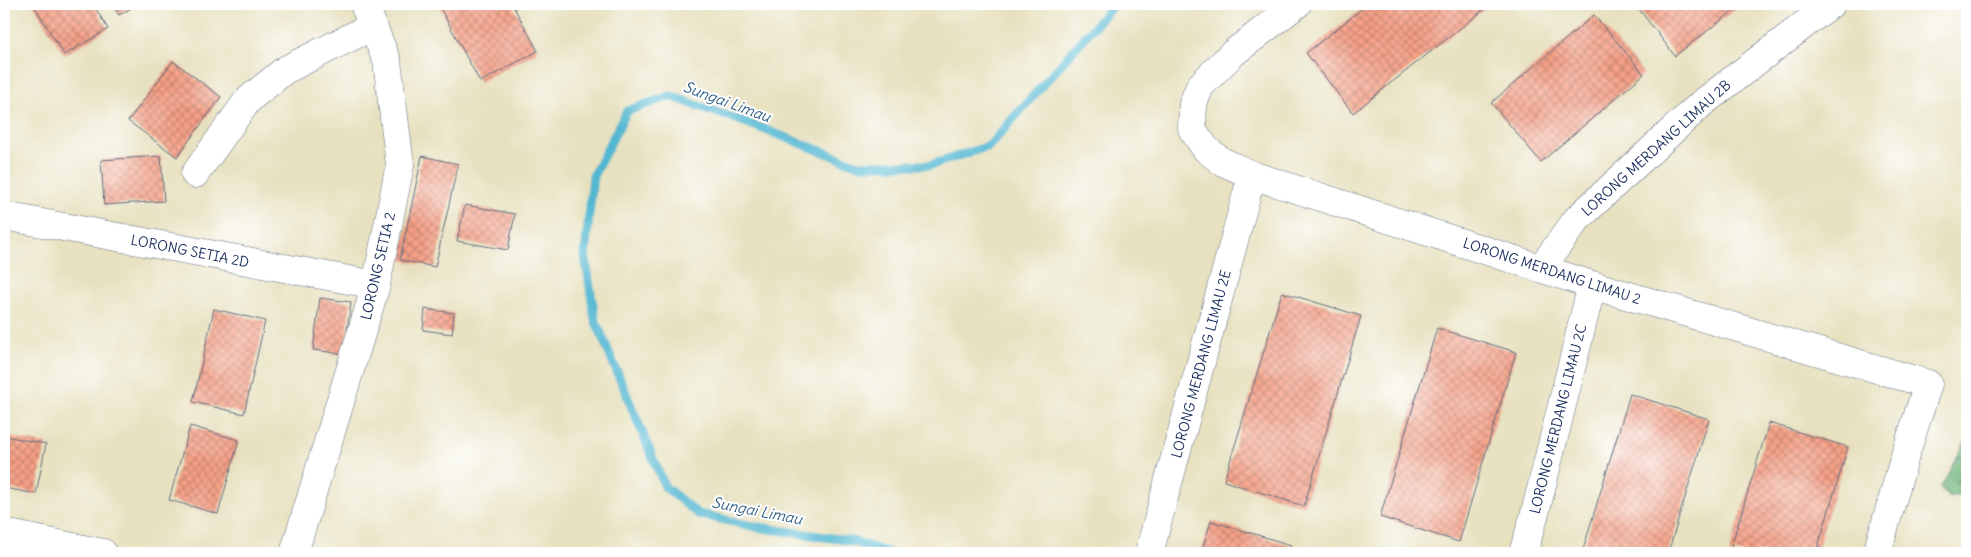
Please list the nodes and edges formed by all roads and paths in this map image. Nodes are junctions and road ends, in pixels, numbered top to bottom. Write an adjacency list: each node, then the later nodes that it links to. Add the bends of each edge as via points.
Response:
1 (1297, 4): 5 (street, LORONG MERDANG LIMAU 2, via 1232,54 1200,86 1193,104 1192,129 1206,149 1221,161)
2 (1830, 4): 7 (street, LORONG MERDANG LIMAU 2B, via 1701,104 1577,219)
3 (369, 15): 4 (street, via 285,70 248,100); 8 (street, LORONG SETIA 2, via 387,61 400,165)
4 (195, 174)
5 (1252, 175): 7 (street, LORONG MERDANG LIMAU 2); 13 (street, LORONG MERDANG LIMAU 2E)
6 (4, 216): 8 (street, LORONG SETIA 2D)
7 (1541, 268): 9 (street, LORONG MERDANG LIMAU 2)
8 (376, 285): 12 (street, LORONG SETIA 2)
9 (1592, 285): 14 (street, LORONG MERDANG LIMAU 2C); 15 (street, LORONG MERDANG LIMAU 2, via 1928,384)
10 (4, 533): 11 (street)
11 (103, 553)
12 (294, 553)
13 (1149, 553)
14 (1523, 553)
15 (1877, 553)

